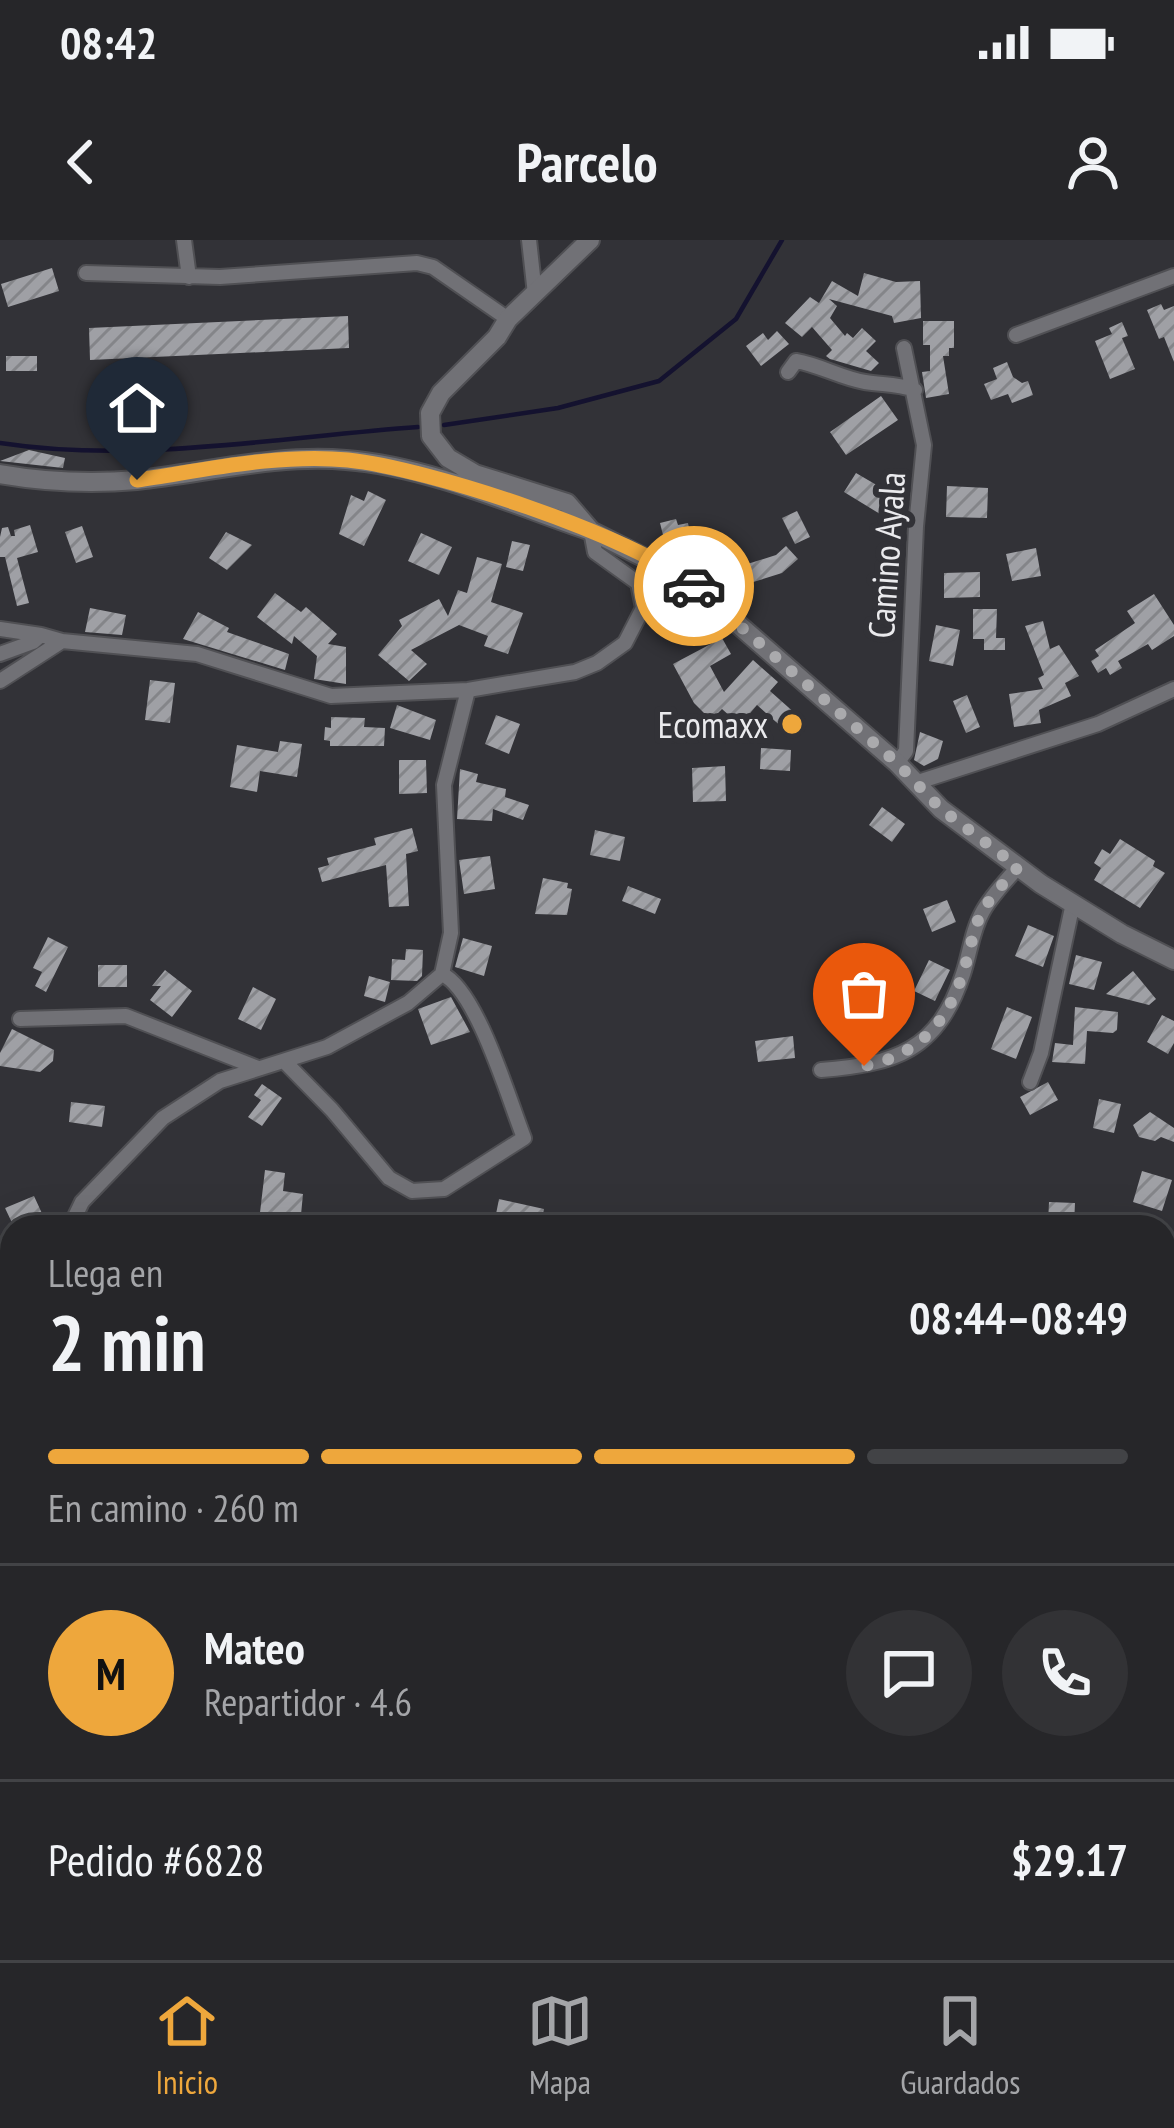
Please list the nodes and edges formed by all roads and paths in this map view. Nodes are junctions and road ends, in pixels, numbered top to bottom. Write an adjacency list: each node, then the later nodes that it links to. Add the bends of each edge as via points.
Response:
1 (184, 240): 6 (street)
2 (529, 240): 7 (street)
3 (590, 240): 7 (street)
4 (86, 273): 6 (street)
5 (1174, 276): 9 (street)
6 (189, 277): 8 (street, via 417,263)
7 (535, 294): 8 (street)
8 (508, 319): 14 (street, via 441,393 430,412 431,436 475,474 567,502)
9 (1016, 335)
10 (904, 348): 12 (street, Camino Ayala)
11 (788, 372): 12 (street, via 796,362 818,364)
12 (915, 390): 22 (street, Camino Ayala, via 924,445 907,751)
13 (0, 474): 14 (street, via 137,480 346,460 461,487)
14 (591, 531): 21 (street, via 596,552 638,583 644,608 625,643 574,672); 22 (street, via 685,578)
15 (0, 629): 16 (street)
16 (41, 634): 17 (street); 18 (street)
17 (62, 641): 19 (street); 21 (street, via 197,654 331,696)
18 (0, 654)
19 (0, 681)
20 (1174, 689): 23 (street, via 1098,724)
21 (468, 690): 27 (street, via 444,785 452,933)
22 (897, 763): 23 (street)
23 (915, 783): 24 (street)
24 (1018, 867): 25 (street); 31 (street, via 982,912 945,1016 915,1048 888,1061)
25 (1073, 903): 26 (street); 32 (street)
26 (1174, 960)
27 (442, 974): 29 (street, via 408,1003); 29 (street, via 470,1005 524,1138 444,1189 412,1191 389,1178)
28 (20, 1019): 30 (street, via 127,1016)
29 (284, 1061): 30 (street)
30 (258, 1068): 33 (street, via 163,1118)
31 (820, 1070)
32 (1030, 1082)
33 (76, 1215)

